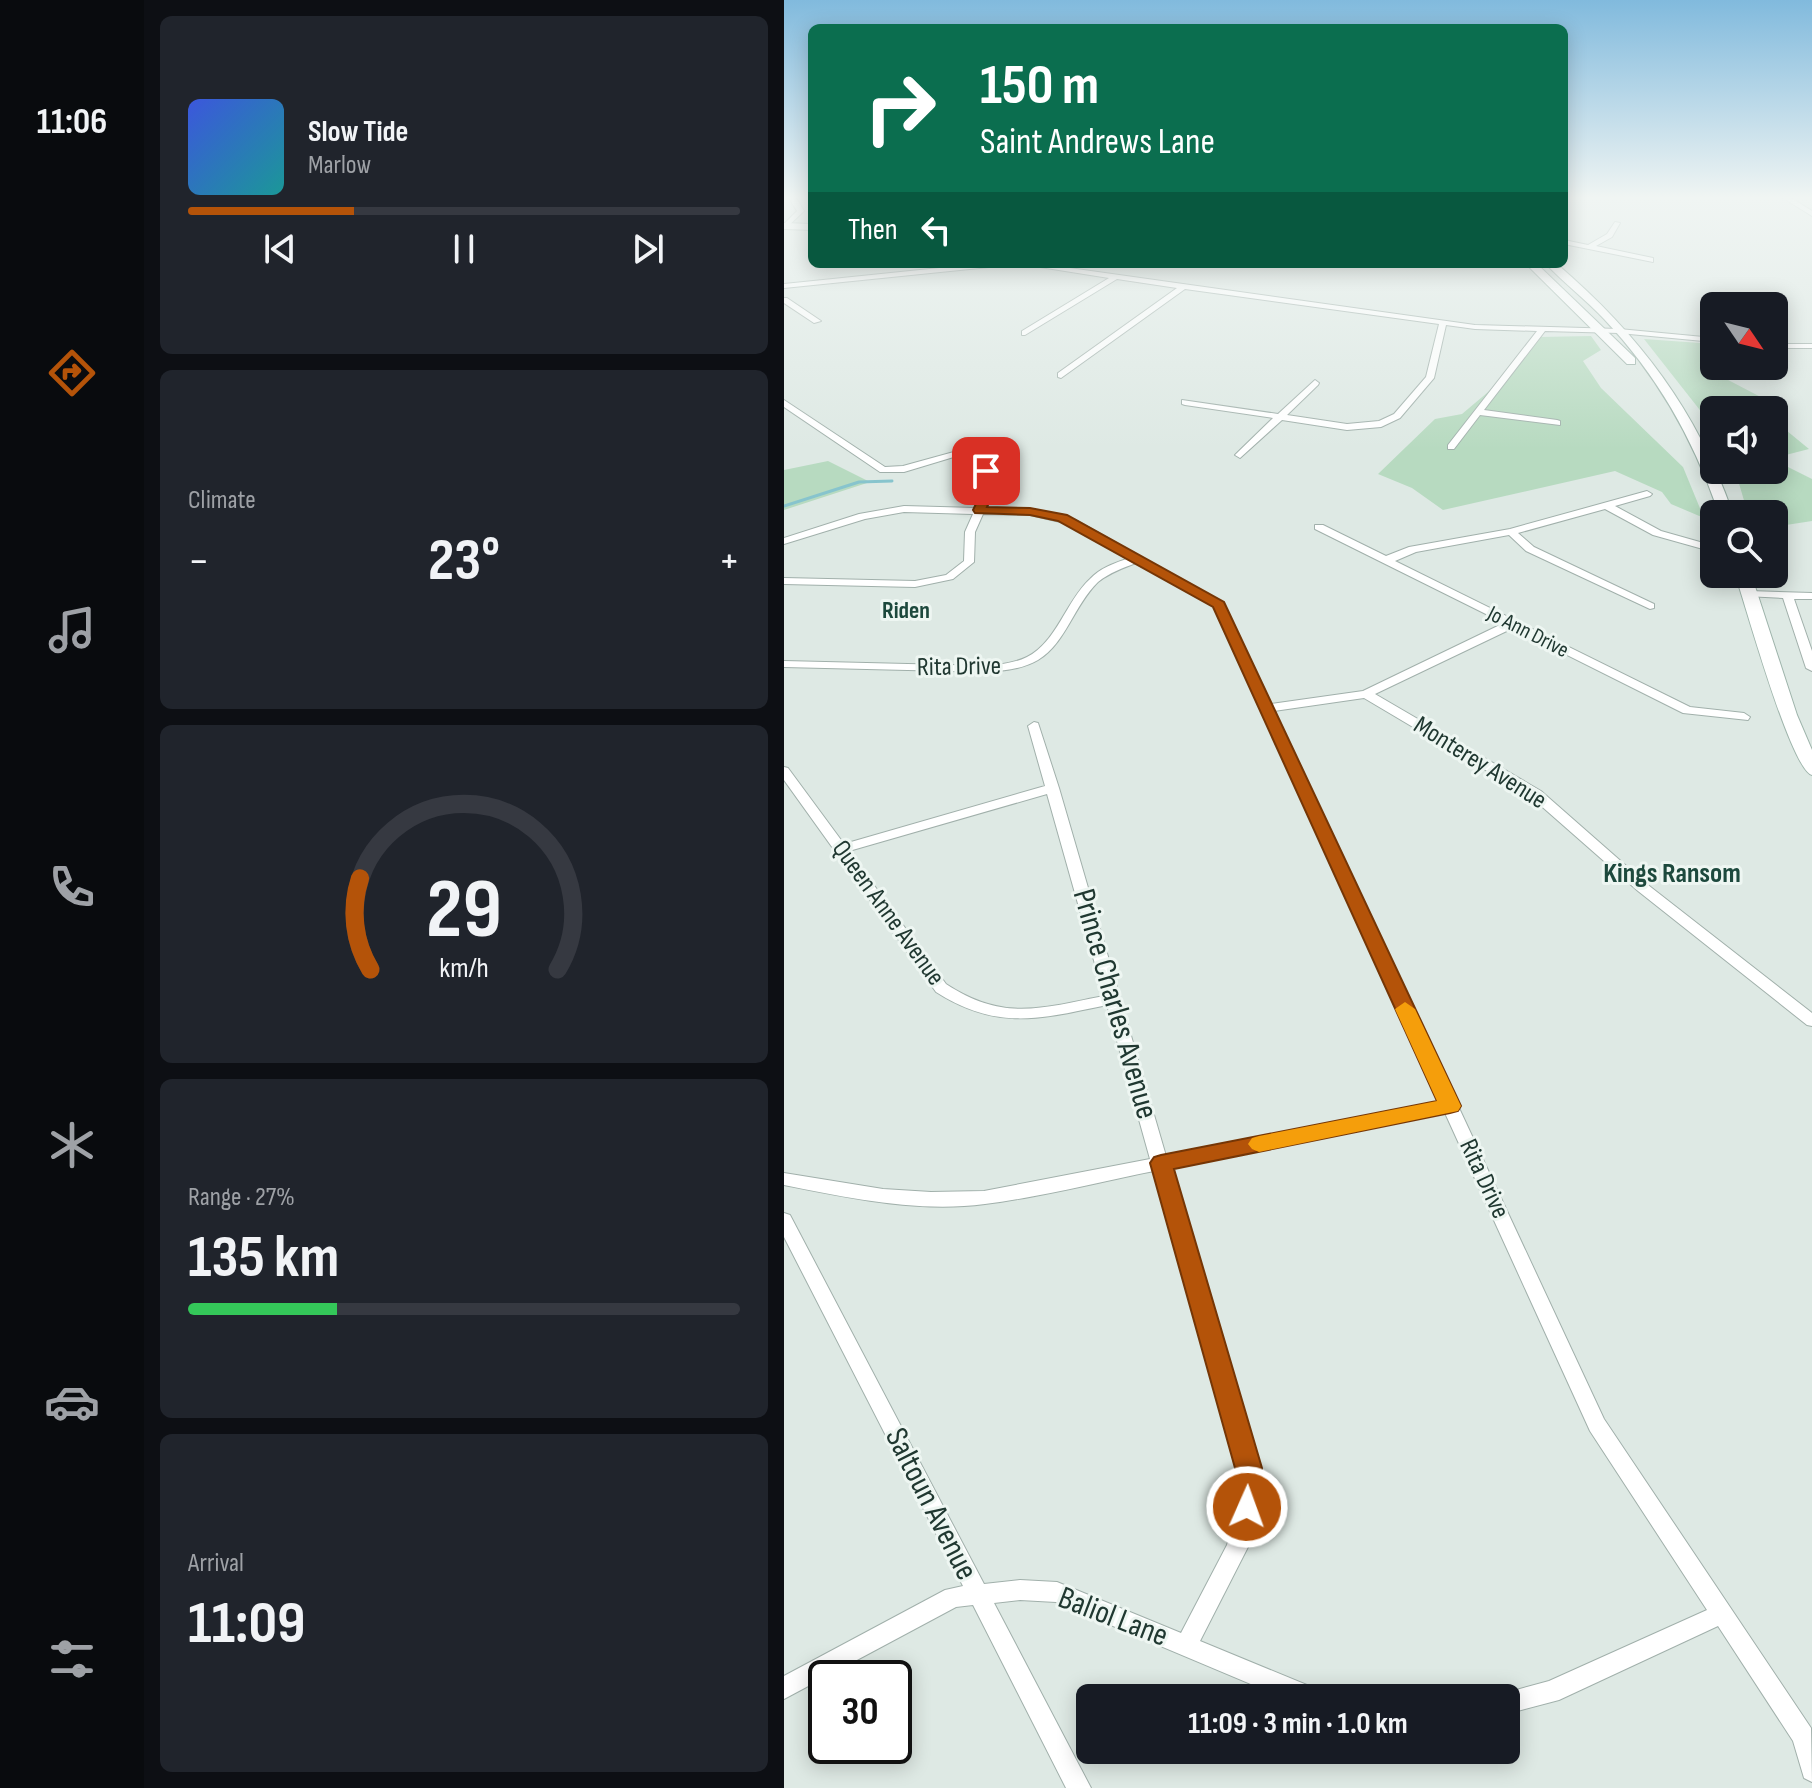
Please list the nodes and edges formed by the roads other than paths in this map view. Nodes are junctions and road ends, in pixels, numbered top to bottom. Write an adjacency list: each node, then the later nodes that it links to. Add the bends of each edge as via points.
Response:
1 (829, 281): 6 (street)
2 (1108, 281): 14 (street)
3 (1140, 281): 7 (street)
4 (1549, 281): 11 (main road)
5 (1569, 281): 13 (main road)
6 (784, 286)
7 (1183, 287): 10 (street); 20 (street)
8 (784, 300): 9 (street)
9 (817, 321)
10 (1443, 323): 12 (street); 26 (street, via 1430,378 1397,416 1356,428)
11 (1598, 330): 12 (street); 13 (street); 22 (main road)
12 (1541, 331): 25 (street)
13 (1619, 331): 15 (street); 22 (main road)
14 (1025, 333)
15 (1700, 339)
16 (1788, 346): 17 (street)
17 (1812, 346)
18 (1788, 347): 19 (street)
19 (1812, 358)
20 (1061, 375)
21 (1315, 383): 26 (street)
22 (1673, 399): 33 (main road, via 1703,449)
23 (1185, 402): 26 (street)
24 (784, 403): 30 (street, via 883,470)
25 (1478, 412): 27 (street); 29 (street)
26 (1279, 417): 31 (street)
27 (1557, 423)
28 (987, 444): 30 (street)
29 (1451, 447)
30 (959, 453): 35 (street, via 991,476)
31 (1240, 455)
32 (1647, 494): 34 (street)
33 (1721, 500)
34 (1607, 506): 37 (street); 39 (street, via 1657,533)
35 (979, 510): 38 (street, Rita Drive, via 882,512); 40 (street, Rita Drive, via 1062,518); 42 (street, via 970,532 969,562 949,577 915,584)
36 (1319, 527): 41 (street, Jo Ann Drive)
37 (1511, 532): 41 (street, via 1431,544); 47 (street, via 1530,549)
38 (784, 541)
39 (1700, 545)
40 (1136, 559): 49 (street, Rita Drive, via 1100,575 1046,650 1021,664 990,669); 53 (street, Rita Drive, via 1219,605)
41 (1387, 560): 48 (street, Jo Ann Drive)
42 (784, 581)
43 (1747, 588): 44 (main road)
44 (1749, 594): 45 (street); 56 (main road, via 1788,715)
45 (1787, 595): 46 (street); 50 (street)
46 (1812, 596)
47 (1650, 606)
48 (1512, 624): 52 (street); 54 (street, Jo Ann Drive, via 1687,710)
49 (788, 664): 51 (street)
50 (1812, 668)
51 (784, 680)
52 (1366, 694): 53 (street); 61 (street, Monterey Avenue, via 1536,794 1643,888)
53 (1267, 708): 62 (street, Rita Drive)
54 (1744, 717)
55 (1034, 726): 58 (street, Prince Charles Avenue)
56 (1812, 770)
57 (784, 771): 59 (street, Queen Anne Avenue)
58 (1053, 788): 59 (street); 60 (street, Prince Charles Avenue)
59 (843, 849): 60 (street, Queen Anne Avenue, via 941,988 957,1001 1003,1015)
60 (1113, 999): 63 (street, Prince Charles Avenue)
61 (1812, 1021)
62 (1450, 1106): 63 (street); 67 (street, Rita Drive, via 1597,1425)
63 (1161, 1163): 64 (street, via 984,1198 926,1201); 68 (street, Prince Charles Avenue, via 1248,1468 1247,1507 1237,1547)
64 (784, 1179)
65 (784, 1220): 66 (street, Saltoun Avenue)
66 (979, 1595): 68 (street, Baliol Lane, via 1057,1592); 70 (street, Baliol Lane, via 953,1597 928,1608); 73 (street, Saltoun Avenue)
67 (1719, 1615): 71 (street, via 1551,1692); 72 (street, Rita Drive, via 1803,1736)
68 (1186, 1645): 69 (street, Baliol Lane)
69 (1278, 1684)
70 (784, 1688)
71 (1520, 1700)
72 (1812, 1770)
73 (1079, 1788)

